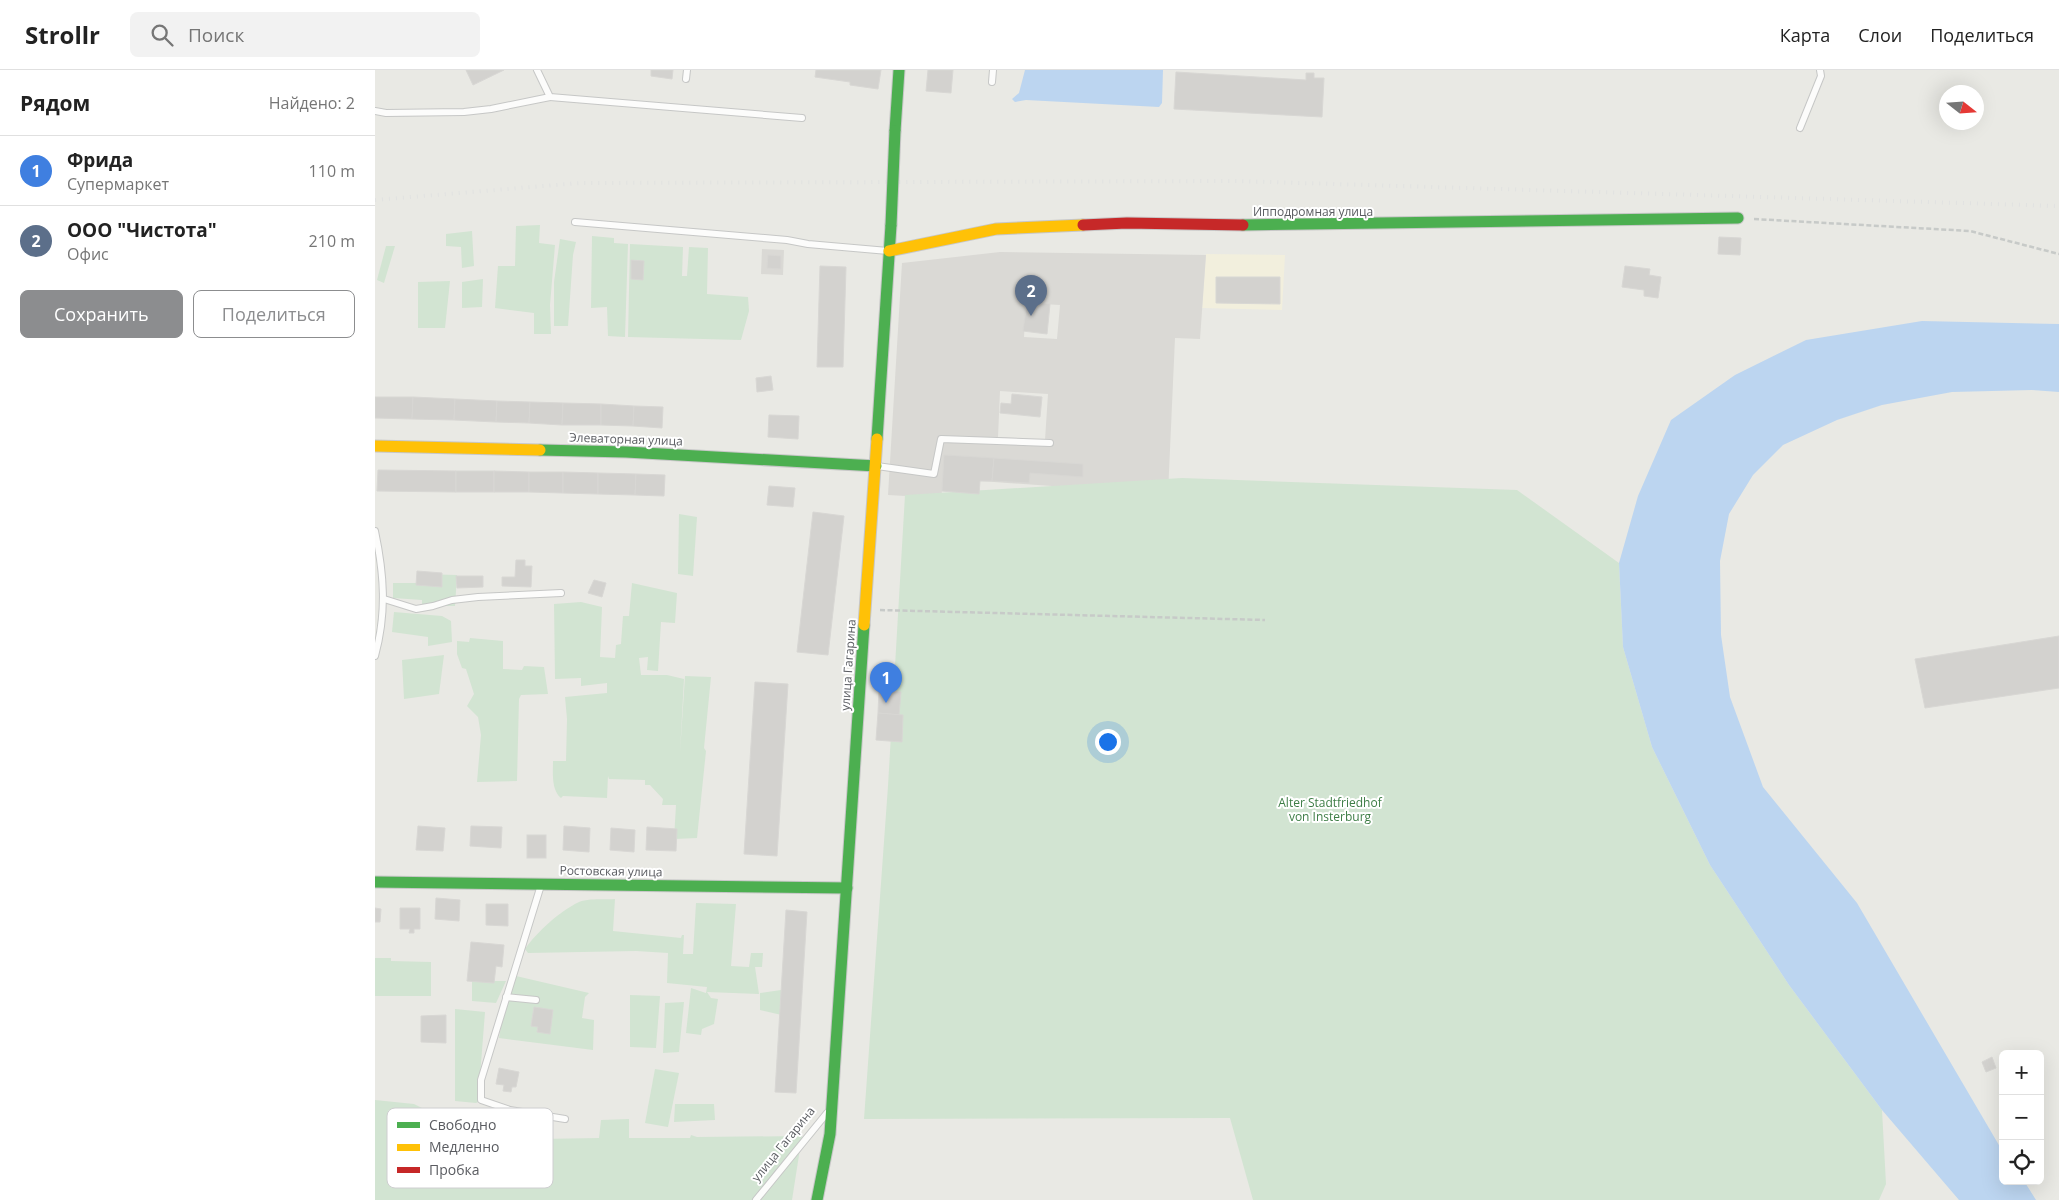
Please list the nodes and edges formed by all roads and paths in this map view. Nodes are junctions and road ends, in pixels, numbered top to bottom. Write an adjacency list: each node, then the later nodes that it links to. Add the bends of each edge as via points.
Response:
1 (537, 70): 8 (lane)
2 (687, 70): 6 (lane)
3 (899, 70): 14 (street, улица Гагарина, bridge)
4 (993, 70): 7 (lane)
5 (1820, 70): 11 (lane, via 1821,76)
6 (686, 79)
7 (992, 82)
8 (550, 97): 9 (lane, via 491,110); 10 (lane)
9 (375, 111)
10 (802, 118)
11 (1800, 128)
12 (1738, 218): 14 (street, Ипподромная улица, via 1282,226 1127,223 996,229); 15 (path, via 1970,231)
13 (575, 222): 14 (lane)
14 (889, 251): 18 (street, улица Гагарина)
15 (2059, 254)
16 (1051, 443): 18 (lane, via 941,439 934,474)
17 (375, 446): 18 (street, Элеваторная улица, via 626,452)
18 (876, 466): 22 (street, улица Гагарина)
19 (375, 531): 21 (lane)
20 (561, 593): 21 (lane, via 478,597 415,609)
21 (384, 599): 24 (lane)
22 (866, 609): 23 (path); 27 (street, улица Гагарина)
23 (1265, 620)
24 (375, 656)
25 (375, 882): 26 (street, Ростовская улица)
26 (541, 884): 27 (street, Ростовская улица); 28 (lane)
27 (847, 888): 30 (street, улица Гагарина)
28 (506, 997): 29 (lane); 31 (lane, via 481,1080 481,1100)
29 (536, 1000)
30 (832, 1106): 34 (lane, улица Гагарина); 35 (street, улица Гагарина)
31 (504, 1108)
32 (553, 1117): 33 (lane)
33 (565, 1119)
34 (756, 1200)
35 (817, 1200)

